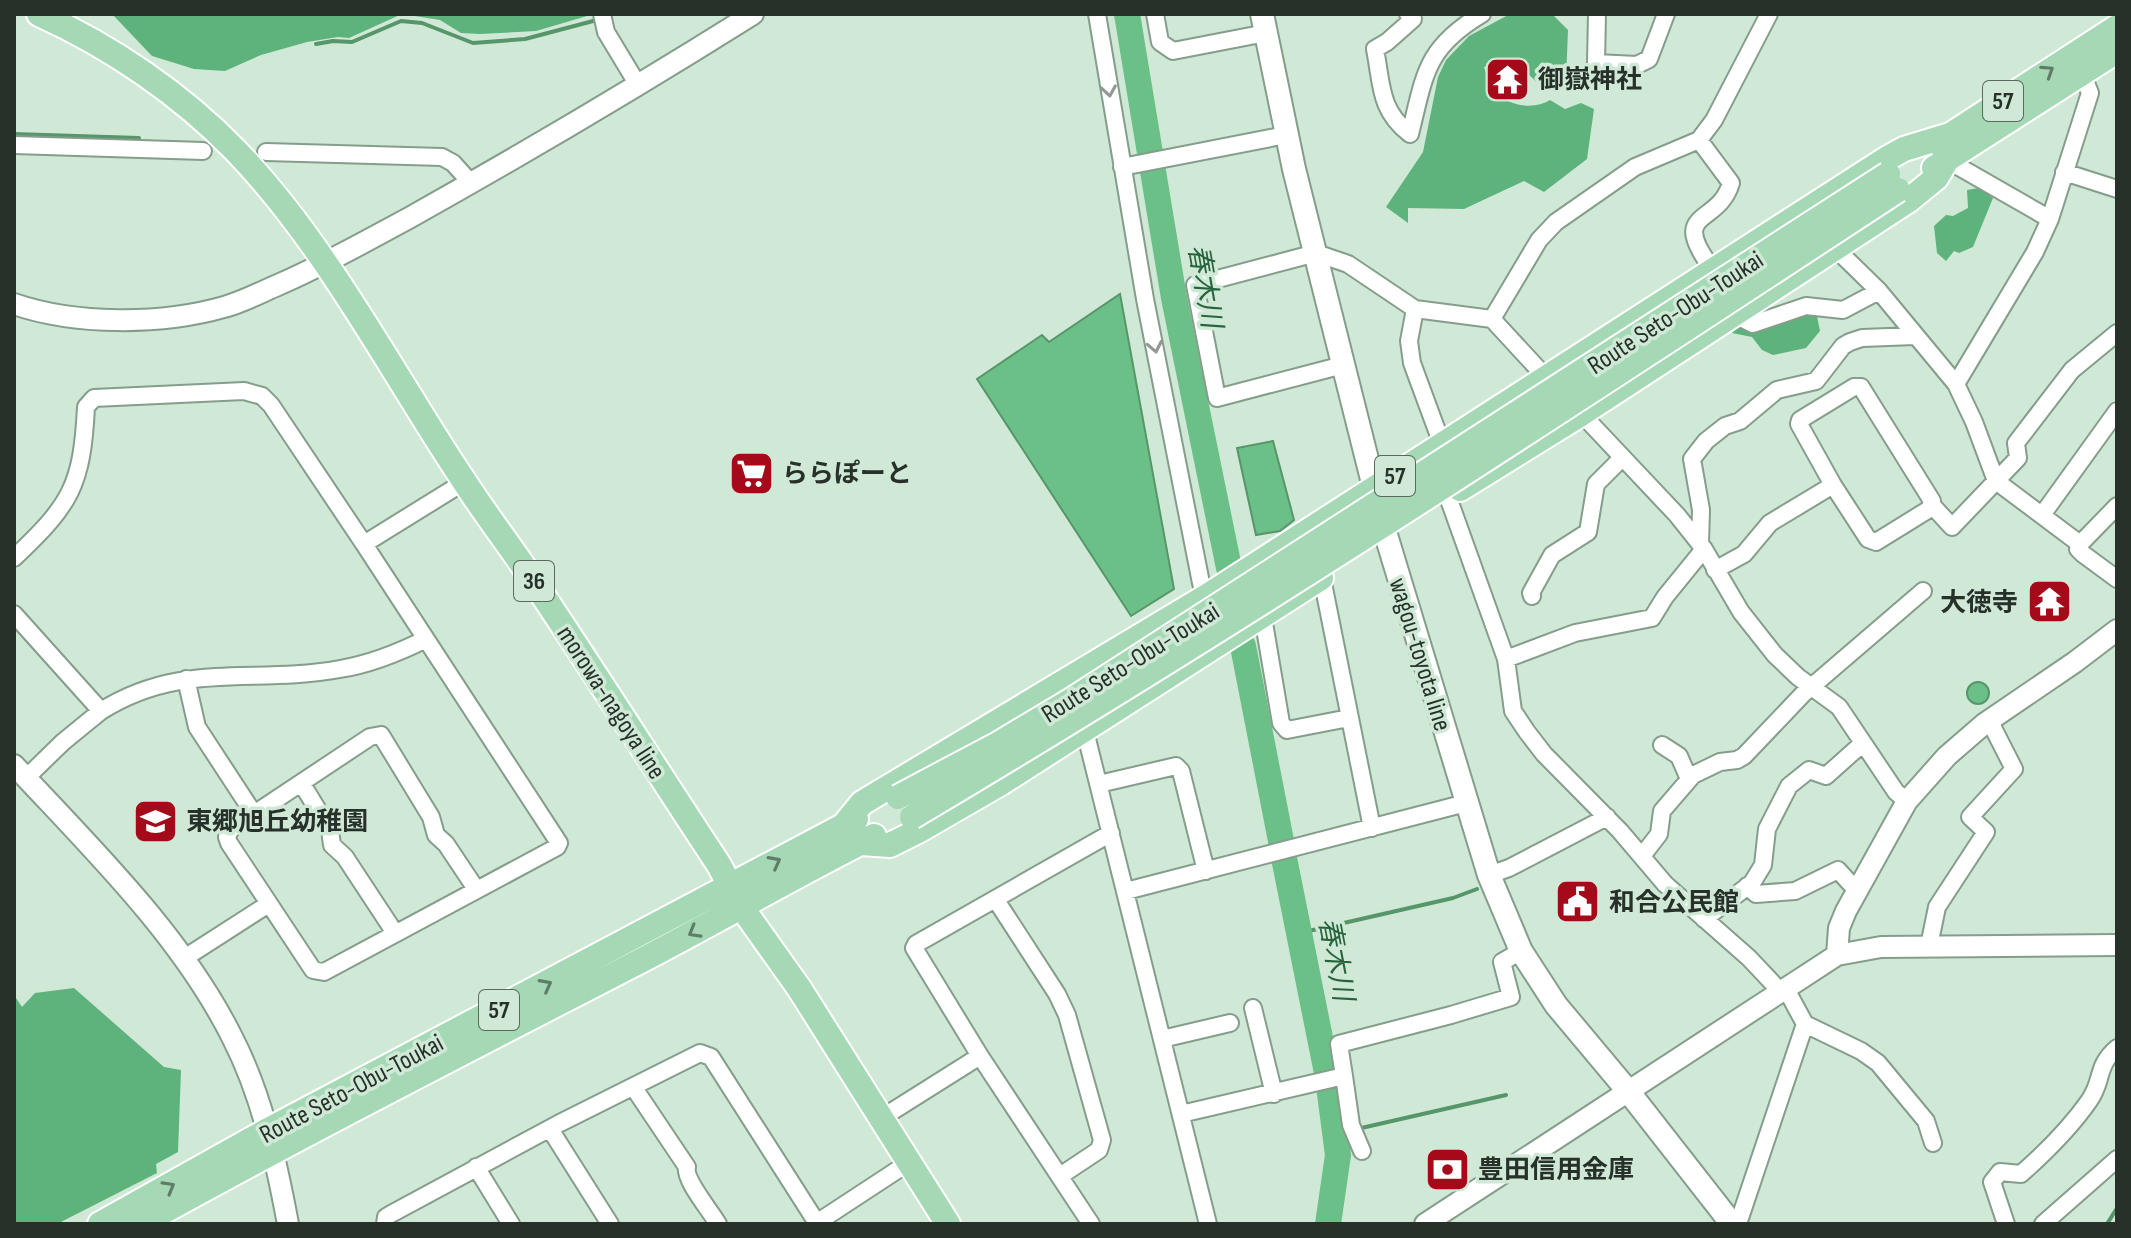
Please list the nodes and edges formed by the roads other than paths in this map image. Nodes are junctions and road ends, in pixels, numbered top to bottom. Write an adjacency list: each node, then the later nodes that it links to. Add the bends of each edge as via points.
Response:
1 (39, 14): 31 (main road, morowa-nagoya line / 36, via 139,71 209,125 257,175)
2 (602, 14): 15 (street, via 606,32)
3 (753, 14): 15 (street)
4 (1097, 14): 23 (street, one-way to 23)
5 (1155, 14): 11 (street, via 1160,42 1173,51)
6 (1408, 14): 7 (street, via 1413,19 1375,49 1386,110 1410,134 1426,68 1456,30)
7 (1482, 14)
8 (1597, 14): 9 (street, via 1596,63 1637,65 1649,59)
9 (1666, 14)
10 (1769, 14): 18 (street)
11 (1264, 24): 16 (main road, wagou-toyota line)
12 (2117, 27): 17 (main road, Route Seto-Obu-Toukai / 57, one-way to 12)
13 (2117, 51): 14 (main road, Route Seto-Obu-Toukai / 57)
14 (2082, 73): 22 (main road, Route Seto-Obu-Toukai / 57); 24 (street, via 2090,93)
15 (638, 85): 26 (street)
16 (1286, 135): 23 (street); 30 (main road, wagou-toyota line)
17 (1950, 135): 25 (main road, Route Seto-Obu-Toukai / 57); 32 (main road, 57, via 1904,149)
18 (1699, 140): 32 (street, via 1731,183 1727,195 1696,221 1693,235); 37 (street, via 1635,167 1556,222 1539,240)
19 (14, 145): 20 (street)
20 (203, 151)
21 (266, 152): 26 (street, via 442,157)
22 (1947, 160): 25 (main road, Route Seto-Obu-Toukai / 57); 28 (street); 29 (main road, 57, via 1936,178 1909,200)
23 (1128, 166): 64 (street, one-way to 64, via 1181,479)
24 (2064, 172): 27 (street); 28 (street)
25 (1893, 182): 91 (main road, Route Seto-Obu-Toukai / 57, bridge, via 1231,622 1070,723)
26 (471, 183): 31 (street)
27 (2117, 189)
28 (2050, 219): 42 (street)
29 (1835, 248): 33 (street); 36 (main road, 57)
30 (1316, 253): 35 (street, via 1348,264); 40 (main road, wagou-toyota line); 40 (street, via 1195,285 1217,398)
31 (325, 264): 34 (street, via 223,308 170,316 98,319); 47 (main road, morowa-nagoya line / 36)
32 (1713, 270): 41 (main road, 57)
33 (1879, 291): 36 (street, via 1843,310 1806,306 1753,324); 39 (street)
34 (15, 306)
35 (1415, 309): 37 (street); 45 (street, via 1409,341 1412,363)
36 (1737, 311): 44 (main road, 57)
37 (1492, 319): 41 (street)
38 (2117, 333): 48 (street, via 2072,370 2016,443 2018,458)
39 (1915, 336): 42 (street); 58 (street, via 1850,342 1816,381 1777,390 1706,441 1692,459)
40 (1343, 365): 50 (main road, wagou-toyota line)
41 (1546, 377): 44 (street); 45 (main road, 57)
42 (1956, 384): 48 (street)
43 (2117, 411): 54 (street)
44 (1581, 414): 46 (street); 51 (main road, 57)
45 (1443, 447): 50 (main road, 57)
46 (1622, 458): 58 (street); 65 (street, via 1596,484 1588,532 1552,555)
47 (464, 482): 56 (street); 99 (main road, morowa-nagoya line / 36, via 533,580)
48 (1997, 482): 52 (street, via 1952,527); 54 (street)
49 (1833, 485): 52 (street, via 1868,539 1876,542); 52 (street, via 1800,420 1861,387); 60 (street, via 1770,523 1744,554)
50 (1375, 488): 55 (main road, wagou-toyota line); 64 (main road, 57)
51 (1448, 497): 55 (main road, 57); 71 (street)
52 (1931, 504)
53 (2117, 506): 57 (street)
54 (2042, 515): 57 (street)
55 (1386, 535): 61 (main road, 57); 86 (main road, wagou-toyota line)
56 (364, 544): 59 (street, via 271,405 244,391 91,399 83,455 71,491 57,515); 69 (street)
57 (2080, 544): 62 (street, via 2083,554)
58 (1702, 546): 60 (street); 71 (street, via 1652,618 1575,633)
59 (14, 558)
60 (1715, 570): 74 (street, via 1775,655)
61 (1322, 578): 67 (main road, 57); 76 (street)
62 (2117, 579)
63 (1923, 591): 74 (street)
64 (1207, 596): 70 (street); 73 (main road, 57)
65 (1532, 596)
66 (14, 614): 75 (street)
67 (1263, 617): 70 (main road, 57); 76 (street, via 1281,723 1287,730)
68 (2117, 630): 77 (street)
69 (426, 639): 72 (street, via 376,661 338,670); 96 (street, via 558,840 557,847)
70 (1216, 646): 78 (main road, 57)
71 (1506, 659): 88 (street, via 1513,711 1520,722)
72 (186, 679): 75 (street, via 146,688); 87 (street, via 197,727)
73 (1072, 679): 78 (street); 91 (main road, 57, via 862,803)
74 (1812, 687): 79 (street, via 1839,707); 82 (street, via 1744,756)
75 (101, 711): 81 (street)
76 (1349, 718): 89 (street)
77 (1989, 720): 85 (street); 105 (street, via 2014,769 1970,817 1986,832 1937,907)
78 (1085, 729): 84 (street); 91 (main road, 57, via 890,845)
79 (1863, 743): 85 (street); 95 (street, via 1826,776 1809,770 1789,786 1767,829 1763,865)
80 (1662, 745): 82 (street, via 1679,756)
81 (20, 771): 108 (street)
82 (1689, 779): 92 (street, via 1662,811 1659,834)
83 (302, 784): 87 (street); 96 (street, via 370,737 381,735 431,817 436,835); 103 (street, via 330,830 332,845)
84 (1099, 784): 90 (street); 93 (street, via 1176,766)
85 (1907, 801): 98 (street)
86 (1466, 803): 89 (street); 94 (main road, wagou-toyota line)
87 (254, 814): 101 (street, via 227,837)
88 (1607, 817): 92 (street); 94 (street)
89 (1372, 828): 93 (street)
90 (1111, 833): 97 (street); 100 (street)
91 (852, 834): 99 (main road, Route Seto-Obu-Toukai / 57)
92 (1642, 856): 102 (street)
93 (1206, 871): 97 (street)
94 (1489, 875): 106 (main road, wagou-toyota line)
95 (1747, 886): 98 (street, via 1756,894 1795,891 1838,870); 102 (street)
96 (476, 889): 103 (street)
97 (1126, 891): 113 (street)
98 (1857, 891): 107 (street, via 1839,928)
99 (735, 896): 121 (main road, morowa-nagoya line / 36); 123 (main road, Route Seto-Obu-Toukai / 57)
100 (996, 900): 115 (street, via 914,948); 129 (street, via 1067,1015 1102,1140 1099,1150)
101 (267, 905): 103 (street, via 317,973); 108 (street)
102 (1704, 919): 109 (street)
103 (395, 933)
104 (2117, 945): 105 (street)
105 (1929, 946): 107 (street)
106 (1521, 951): 116 (street, via 1502,962 1511,997 1339,1044); 118 (main road, wagou-toyota line, via 1556,1005)
107 (1837, 955): 109 (street)
108 (183, 959): 123 (street, via 233,1038)
109 (1784, 990): 112 (street); 118 (street)
110 (1253, 1008): 119 (street)
111 (1230, 1023): 113 (street)
112 (1805, 1024): 124 (street, via 1878,1063 1926,1121); 142 (street)
113 (1162, 1039): 120 (street)
114 (2117, 1048): 143 (street, via 2106,1057 2098,1085 2062,1135 2021,1174 2000,1172 1992,1182)
115 (980, 1056): 121 (street); 129 (street)
116 (1344, 1076): 119 (street); 125 (street, via 1351,1125)
117 (634, 1088): 122 (street); 130 (street, via 700,1053 711,1057); 137 (street)
118 (1628, 1091): 141 (street); 142 (main road, wagou-toyota line)
119 (1274, 1094): 120 (street)
120 (1181, 1114): 140 (street)
121 (880, 1119): 127 (main road, morowa-nagoya line / 36)
122 (550, 1129): 128 (street); 136 (street)
123 (270, 1140): 131 (main road, Route Seto-Obu-Toukai / 57, one-way to 123); 132 (main road, Route Seto-Obu-Toukai / 57); 133 (street)
124 (1933, 1143)
125 (1362, 1151)
126 (2117, 1159): 144 (street)
127 (908, 1163): 130 (street); 138 (main road, morowa-nagoya line / 36)
128 (476, 1167): 134 (street, via 386,1217); 135 (street)
129 (1060, 1176): 139 (street)
130 (816, 1223)
131 (100, 1224)
132 (141, 1224)
133 (288, 1224)
134 (385, 1224)
135 (511, 1224)
136 (610, 1224)
137 (718, 1224)
138 (948, 1224)
139 (1091, 1224)
140 (1208, 1224)
141 (1425, 1224)
142 (1735, 1224)
143 (2006, 1224)
144 (2043, 1224)

